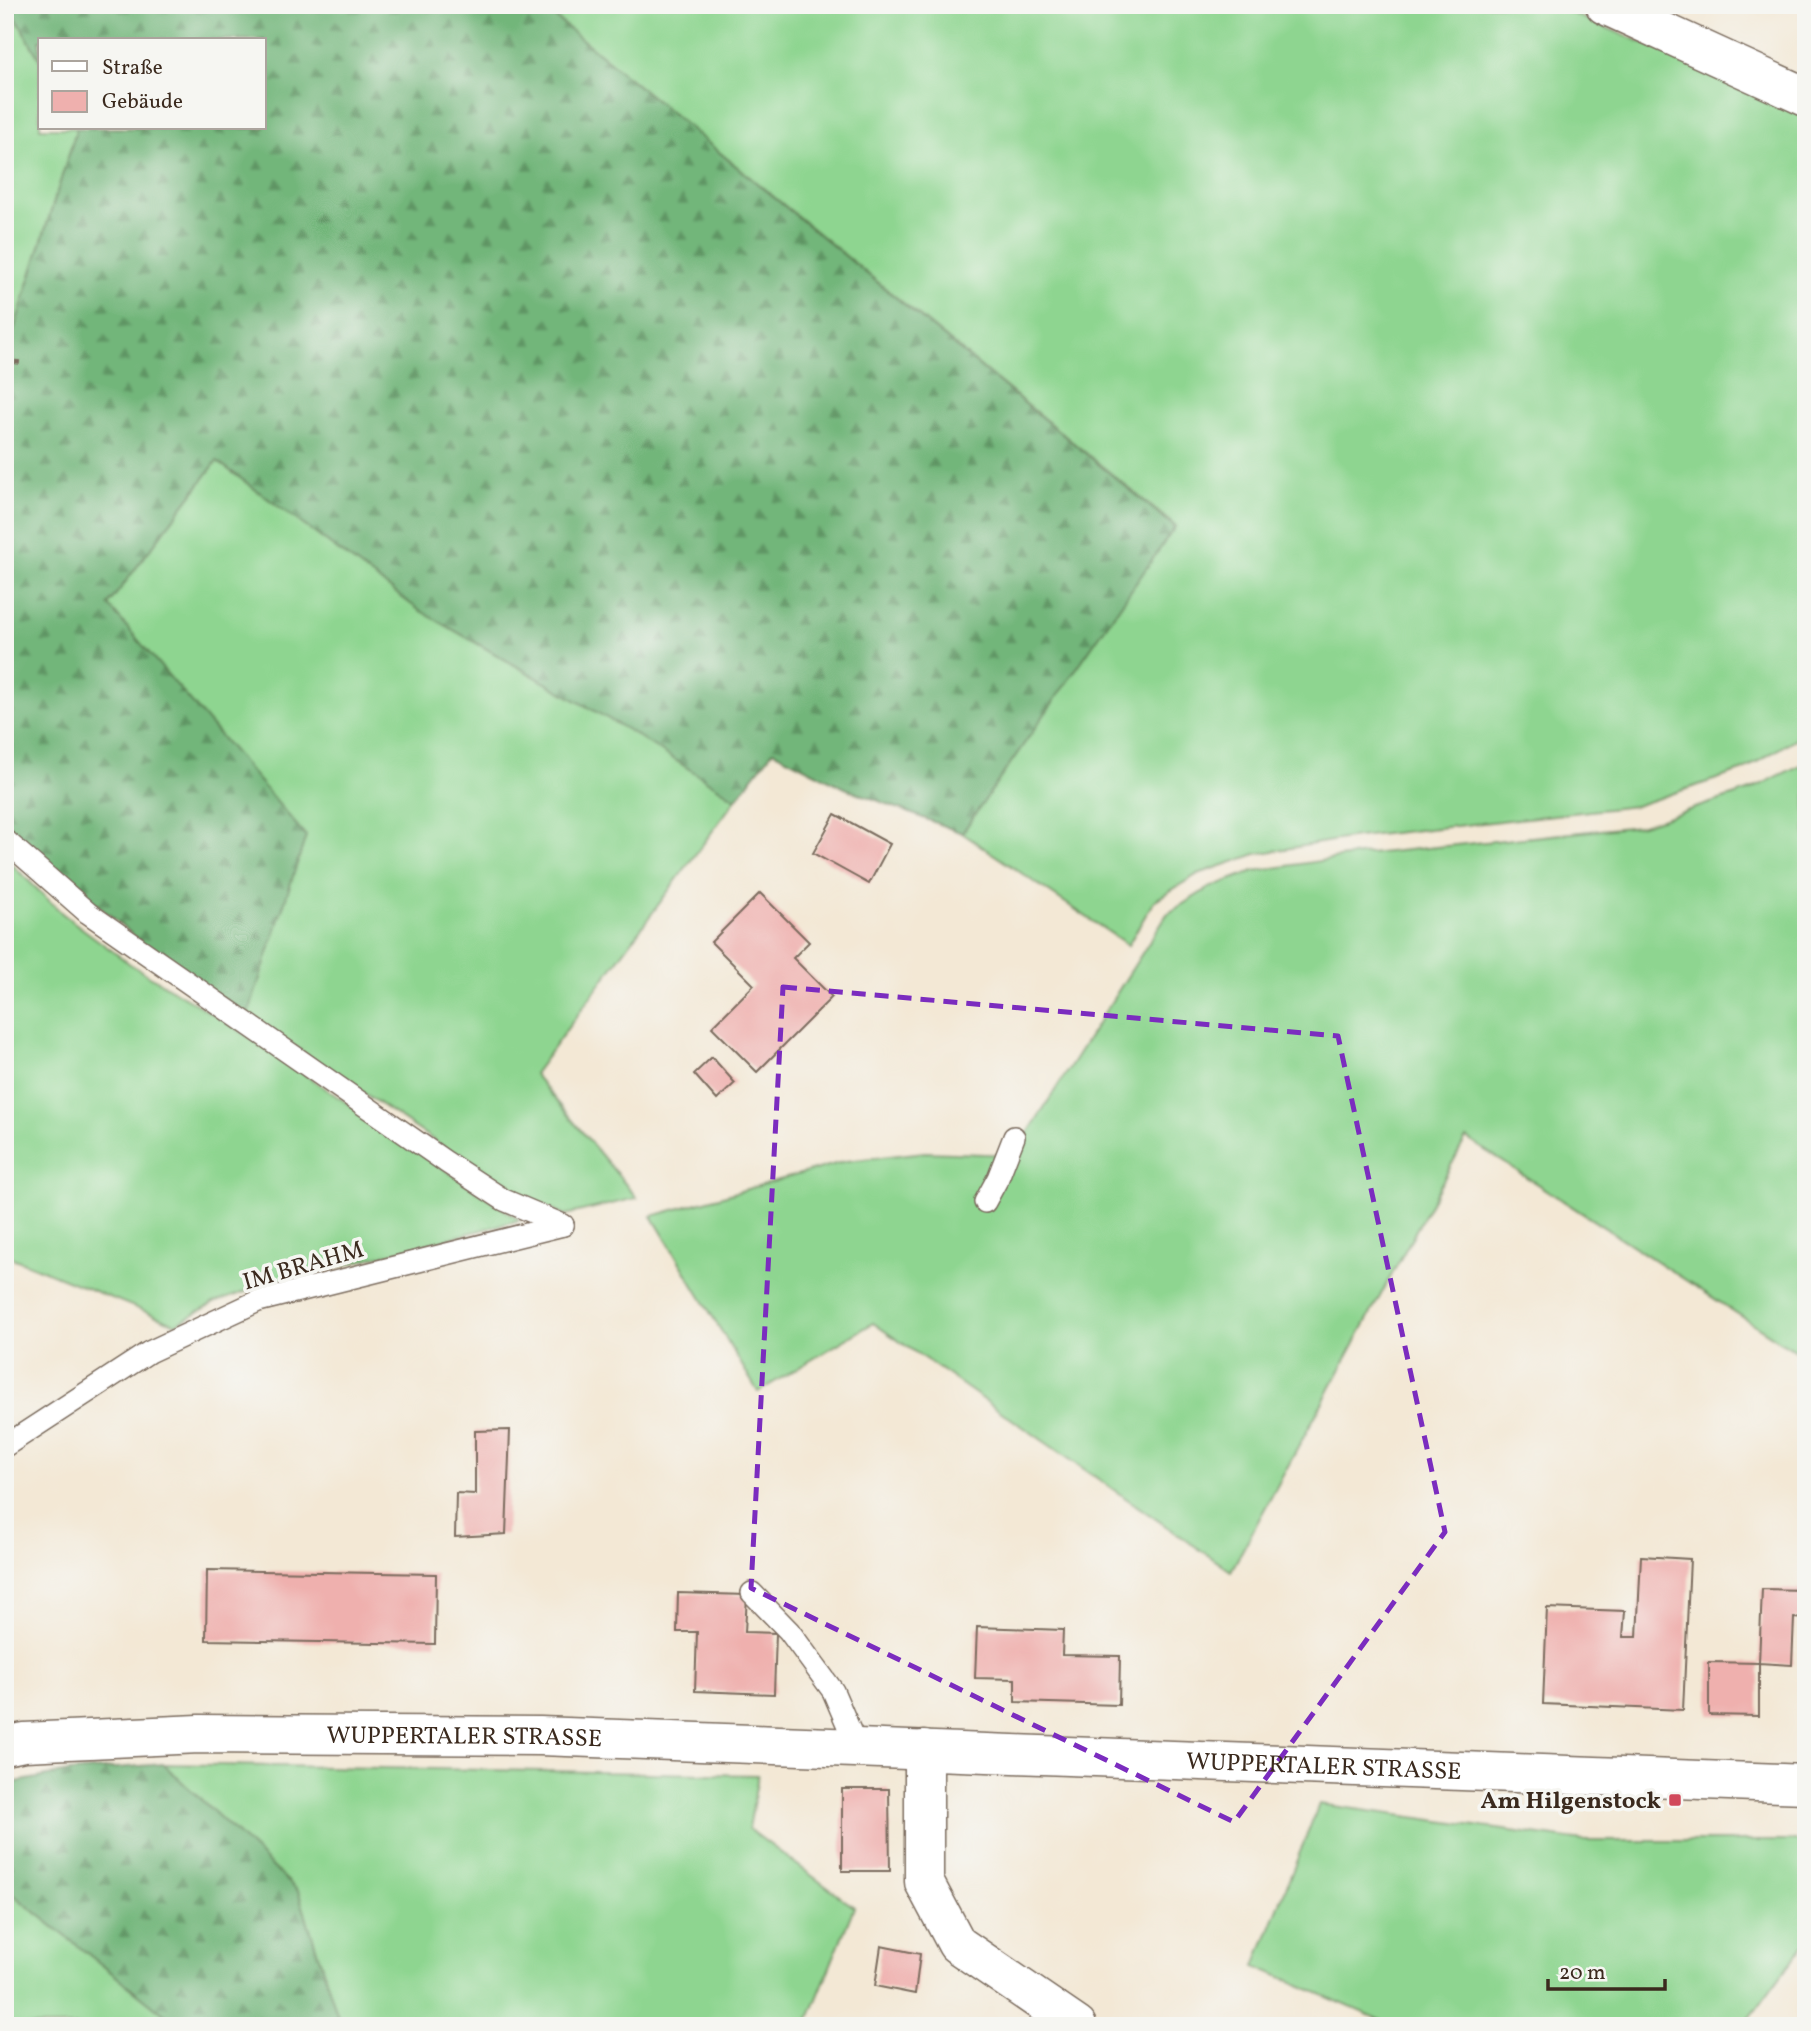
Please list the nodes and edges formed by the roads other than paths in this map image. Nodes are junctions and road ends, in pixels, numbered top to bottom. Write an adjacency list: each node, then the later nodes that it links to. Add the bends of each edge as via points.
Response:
1 (1605, 5): 2 (main road)
2 (1806, 97)
3 (5, 840): 6 (lane, IM BRAHM, via 88,914 504,1200 563,1225 258,1301 149,1352)
4 (1014, 1137): 5 (lane)
5 (985, 1202)
6 (5, 1446)
7 (752, 1593): 9 (lane, via 789,1631 833,1691)
8 (5, 1746): 9 (main road, WUPPERTALER STRASSE, via 212,1734 540,1735)
9 (857, 1747): 10 (main road, WUPPERTALER STRASSE)
10 (924, 1750): 11 (main road, WUPPERTALER STRASSE); 12 (main road, via 924,1882 957,1944)
11 (1806, 1784)
12 (1077, 2026)

